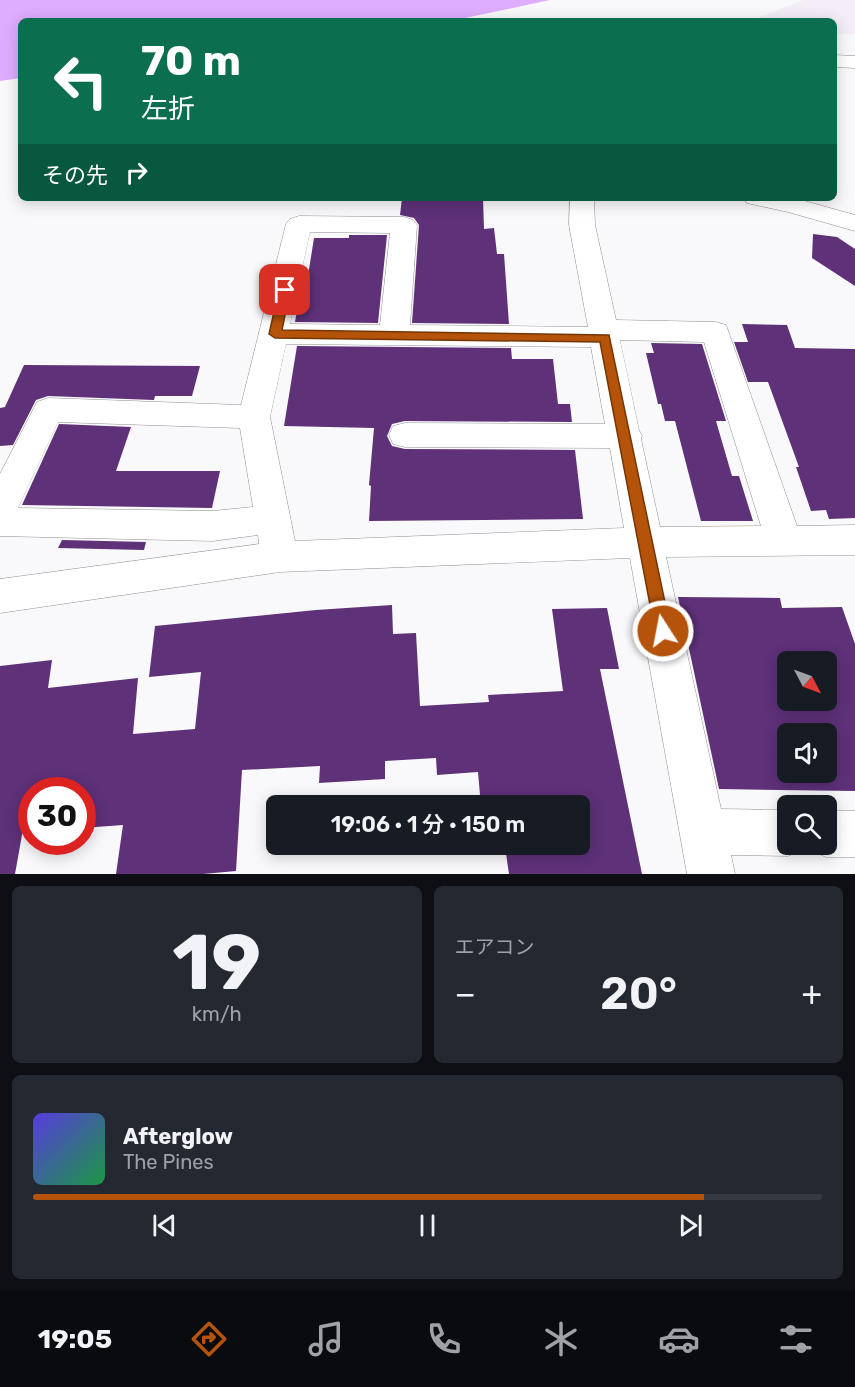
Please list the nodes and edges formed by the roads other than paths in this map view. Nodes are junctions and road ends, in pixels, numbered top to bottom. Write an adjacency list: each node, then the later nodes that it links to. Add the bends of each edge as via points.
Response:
1 (837, 61): 2 (street)
2 (855, 62)
3 (582, 201): 9 (street, via 582,225)
4 (771, 201): 6 (street)
5 (855, 202): 6 (street)
6 (792, 205): 7 (street)
7 (855, 224)
8 (275, 334): 10 (street); 10 (street, via 299,224 404,225); 11 (street)
9 (604, 334): 10 (street); 13 (street); 18 (street, via 716,332)
10 (394, 335)
11 (254, 417): 14 (street, via 48,410); 15 (street)
12 (405, 435): 13 (street)
13 (626, 436): 19 (street)
14 (0, 509)
15 (273, 519): 16 (street, via 213,526); 20 (street)
16 (0, 522)
17 (855, 540): 18 (street)
18 (784, 541): 19 (street)
19 (645, 542): 20 (street); 25 (street)
20 (280, 557): 21 (street)
21 (0, 596)
22 (837, 834): 23 (street)
23 (855, 834)
24 (777, 837): 25 (street)
25 (707, 853)

